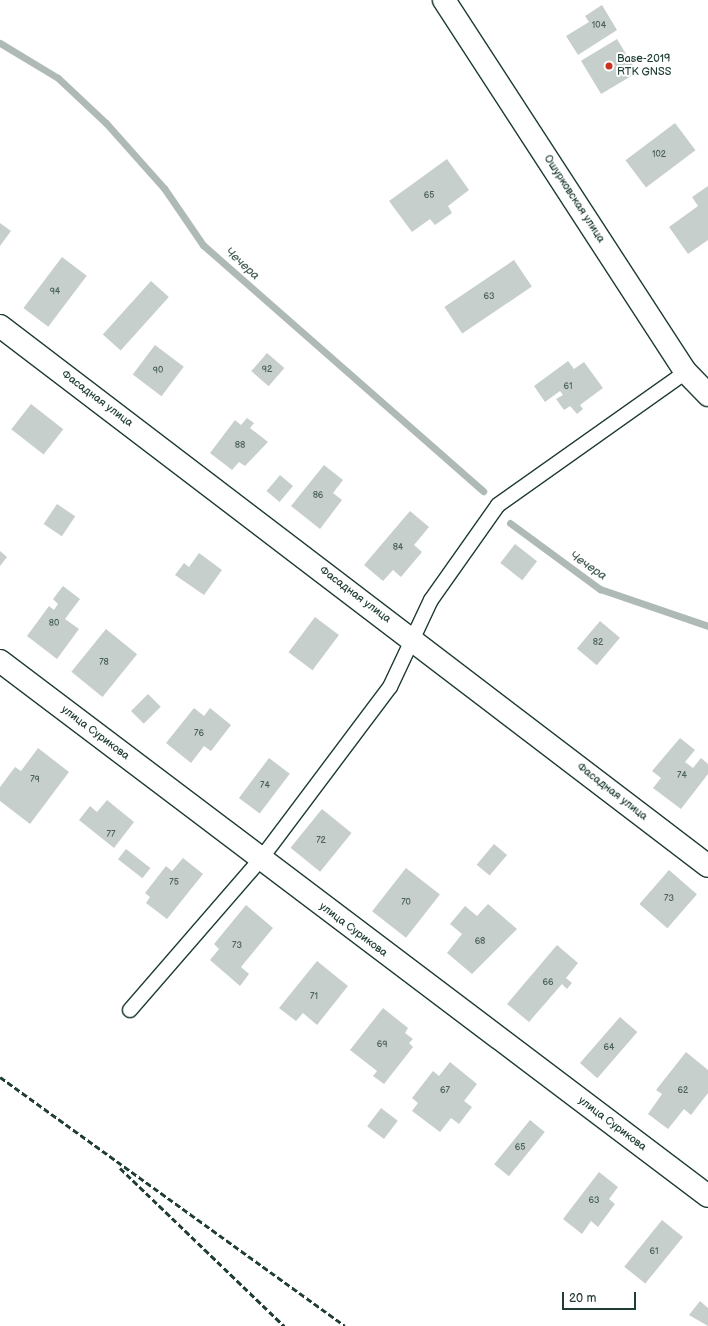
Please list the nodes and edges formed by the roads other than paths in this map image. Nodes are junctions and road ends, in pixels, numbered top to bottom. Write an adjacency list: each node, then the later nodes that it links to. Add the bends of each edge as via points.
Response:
1 (444, 0): 3 (street, Ошурковская улица)
2 (0, 326): 5 (street, Фасадная улица)
3 (686, 372): 4 (street, Ошурковская улица); 5 (lane, via 498,505 431,600)
4 (708, 395)
5 (414, 640): 7 (lane, via 390,687); 8 (street, Фасадная улица)
6 (0, 661): 7 (street, улица Сурикова)
7 (260, 860): 9 (lane); 10 (street, улица Сурикова)
8 (708, 866)
9 (130, 1010)
10 (708, 1196)

